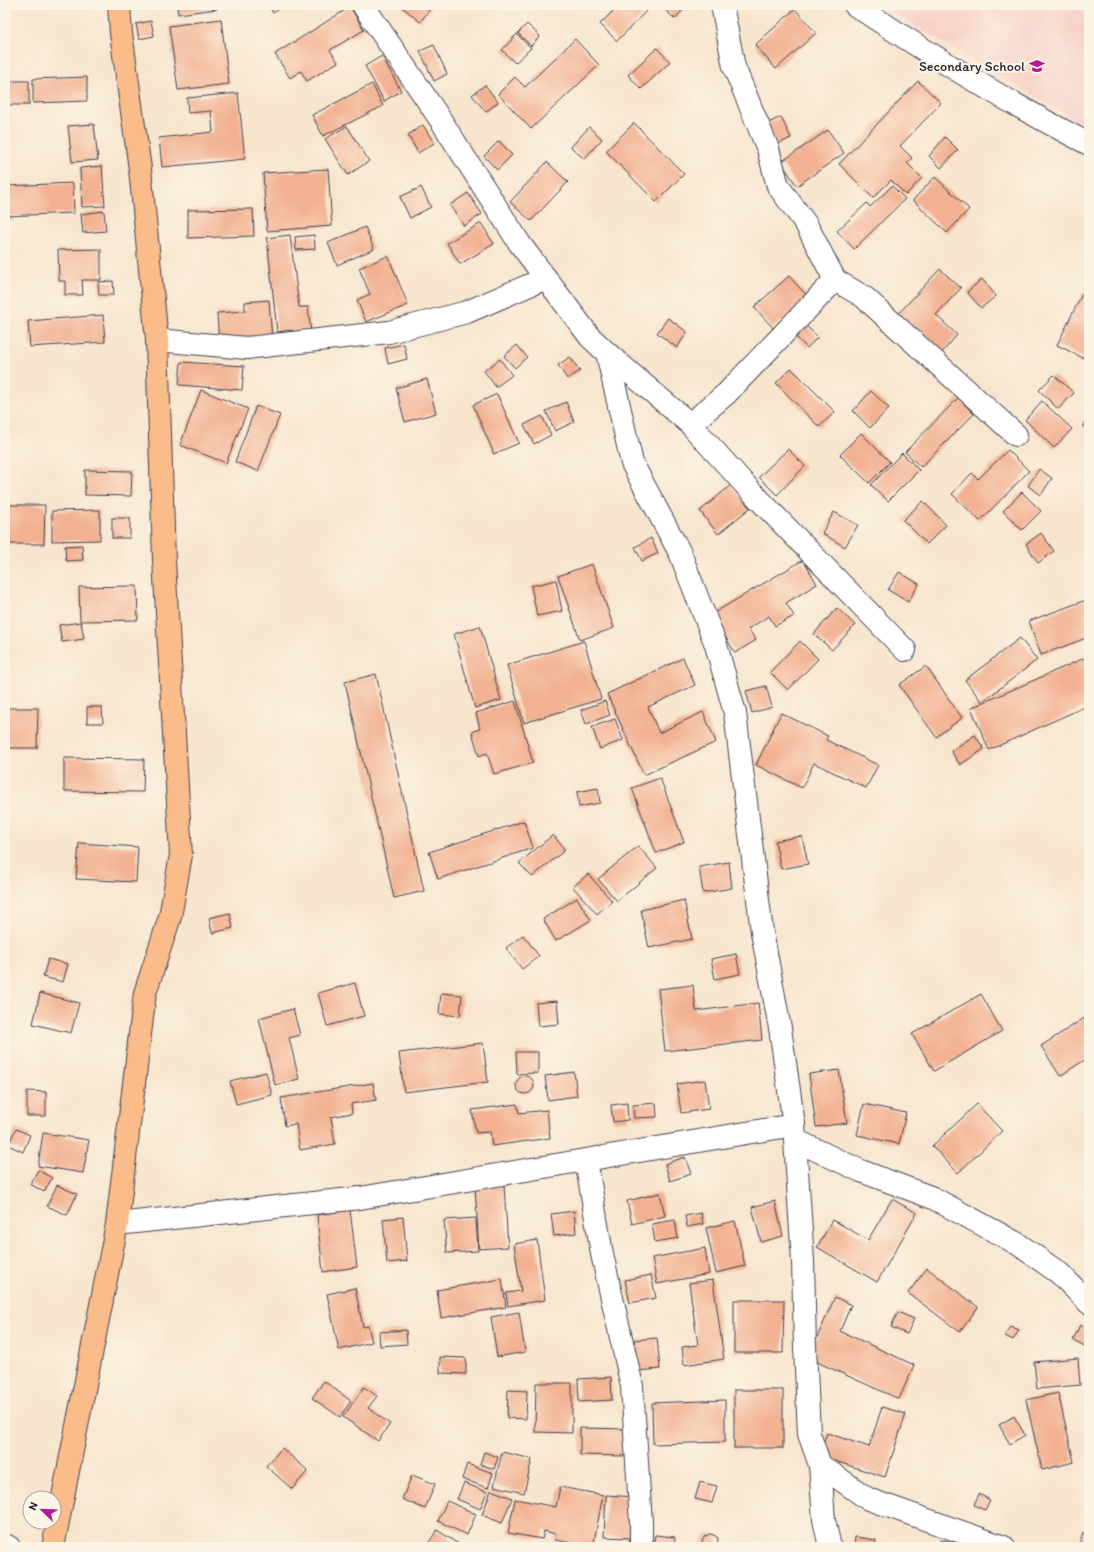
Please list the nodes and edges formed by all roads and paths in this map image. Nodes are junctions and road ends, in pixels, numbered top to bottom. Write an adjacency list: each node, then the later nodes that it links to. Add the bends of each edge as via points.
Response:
1 (119, 5): 8 (main road, via 140,169)
2 (363, 5): 6 (street, via 520,244)
3 (722, 5): 7 (street, via 734,67 768,149 778,186 806,224)
4 (855, 5): 5 (street, via 941,60)
5 (1089, 144)
6 (546, 278): 8 (street, via 466,312 389,332 247,348); 9 (street, via 590,337)
7 (835, 280): 10 (street, via 726,394); 11 (street, via 864,298)
8 (157, 340): 15 (main road, via 164,560 181,855 170,917 145,992)
9 (607, 353): 10 (street); 13 (street, via 632,464 680,553 716,645 735,713 762,932 780,1028)
10 (690, 424): 12 (street, via 749,489)
11 (1016, 435)
12 (905, 650)
13 (794, 1132): 14 (street); 16 (street, via 861,1171 933,1198 1018,1244 1059,1273); 17 (street, via 803,1261 809,1434)
14 (586, 1160): 15 (street, via 360,1198); 21 (street, via 602,1254 632,1386)
15 (116, 1224): 20 (main road)
16 (1089, 1302)
17 (820, 1465): 22 (street, via 824,1520); 23 (street, via 868,1499)
18 (5, 1545): 19 (street)
19 (8, 1547)
20 (53, 1547)
21 (641, 1547)
22 (830, 1547)
23 (1004, 1547)

